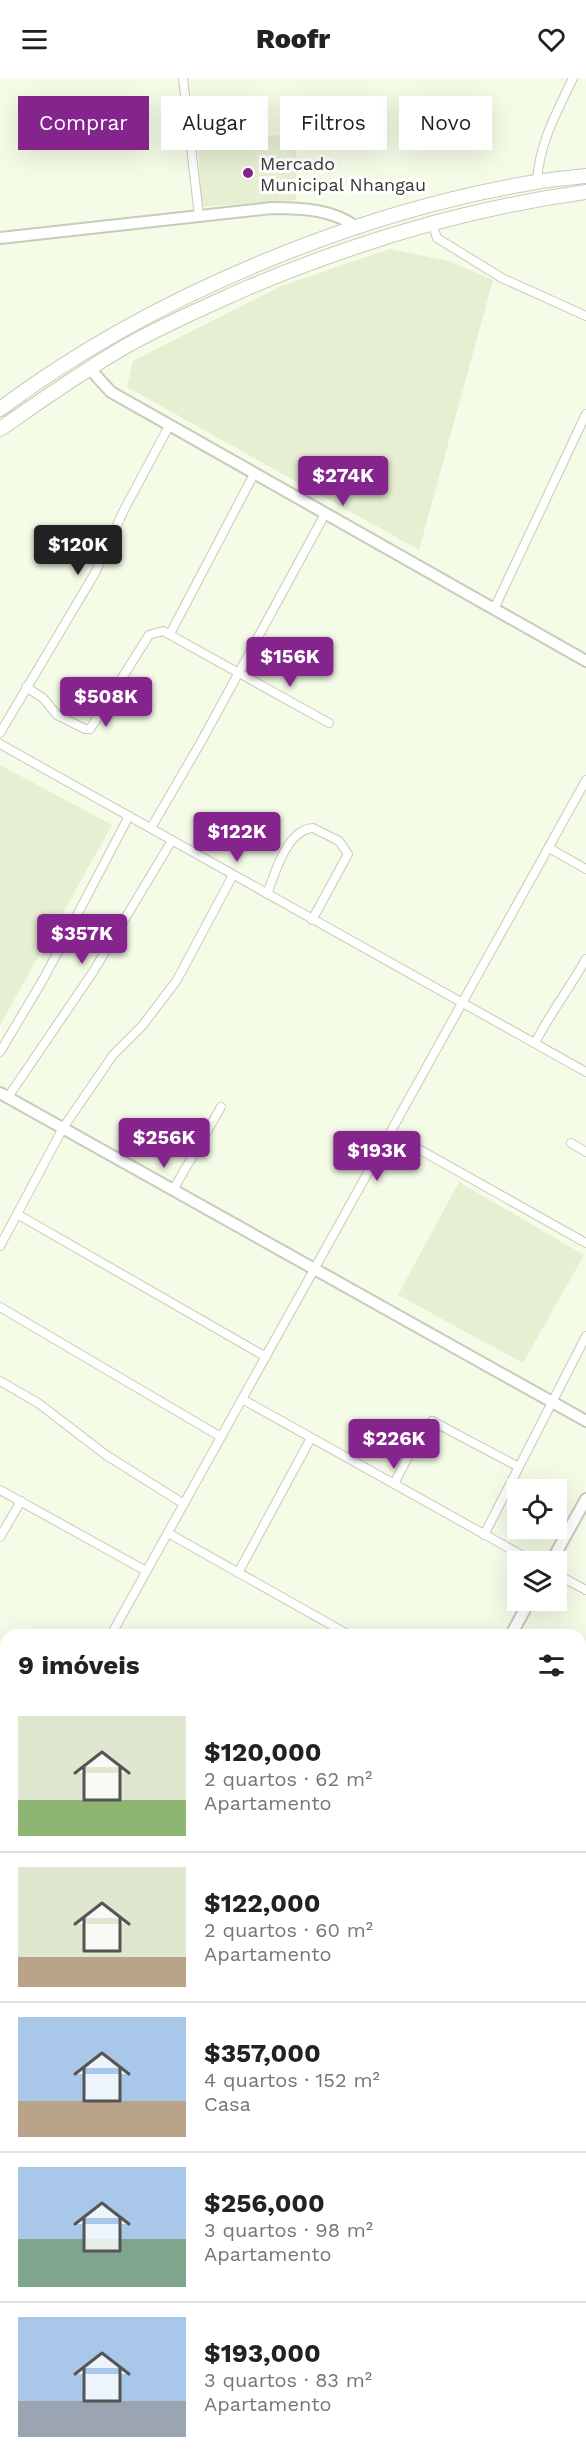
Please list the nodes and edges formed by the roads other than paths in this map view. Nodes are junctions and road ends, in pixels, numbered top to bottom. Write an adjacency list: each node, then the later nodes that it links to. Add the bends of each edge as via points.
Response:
1 (183, 78): 6 (street)
2 (573, 78): 4 (street, via 545,138 538,159)
3 (586, 176): 4 (highway)
4 (537, 182): 8 (highway)
5 (586, 192): 7 (highway, via 544,197)
6 (199, 216): 8 (street, via 301,208 345,218); 9 (street)
7 (432, 223): 10 (street, via 437,238 502,278); 11 (highway, via 300,266 192,312)
8 (357, 228): 12 (highway, via 300,248 167,306 84,352)
9 (0, 238)
10 (586, 316)
11 (89, 368): 14 (street, via 111,392); 15 (highway)
12 (0, 410)
13 (586, 414): 18 (street)
14 (169, 426): 16 (street); 22 (street, via 95,573)
15 (0, 429)
16 (254, 474): 17 (street); 19 (street)
17 (325, 514): 18 (street); 21 (street)
18 (494, 609): 20 (street)
19 (170, 634): 21 (street); 22 (street, via 156,631 149,635 90,729 57,714)
20 (586, 661)
21 (238, 674): 23 (street); 28 (street)
22 (26, 687): 24 (street)
23 (329, 723)
24 (0, 733)
25 (0, 744): 27 (street)
26 (586, 780): 30 (street)
27 (129, 816): 28 (street); 38 (street, via 44,978)
28 (151, 828): 29 (street)
29 (171, 842): 32 (street); 40 (street, via 93,972)
30 (549, 848): 31 (street); 36 (street)
31 (586, 868)
32 (233, 875): 33 (street); 42 (street, via 177,980 142,1026 113,1055)
33 (267, 894): 34 (street); 34 (street, via 286,850 303,831 313,828 339,841 348,854)
34 (312, 920): 36 (street)
35 (586, 959): 37 (street)
36 (462, 1004): 37 (street); 43 (street)
37 (535, 1043): 39 (street)
38 (0, 1052)
39 (586, 1072)
40 (4, 1095): 42 (street)
41 (221, 1107): 46 (street)
42 (63, 1128): 46 (street); 47 (street)
43 (390, 1134): 48 (street); 50 (street)
44 (571, 1143): 45 (street)
45 (586, 1152)
46 (173, 1190): 50 (street)
47 (17, 1214): 49 (street); 53 (street)
48 (586, 1243)
49 (0, 1246)
50 (314, 1270): 53 (street); 56 (street)
51 (0, 1307): 58 (street)
52 (586, 1336): 56 (street)
53 (266, 1357): 55 (street)
54 (0, 1381): 65 (street)
55 (242, 1399): 58 (street); 59 (street)
56 (551, 1402): 57 (street); 60 (street)
57 (586, 1421)
58 (221, 1437): 65 (street)
59 (311, 1438): 61 (street); 73 (street)
60 (517, 1466): 61 (street, via 432,1421); 68 (street)
61 (394, 1484): 68 (street)
62 (0, 1490): 64 (street)
63 (586, 1499): 66 (street)
64 (21, 1501): 69 (street); 72 (street)
65 (184, 1504): 67 (street)
66 (582, 1513): 71 (street)
67 (168, 1533): 72 (street); 73 (street)
68 (484, 1535): 70 (street)
69 (0, 1537)
70 (514, 1551)
71 (558, 1551)
72 (146, 1571): 77 (street)
73 (238, 1573): 78 (street)
74 (567, 1580): 75 (street)
75 (586, 1590)
76 (524, 1611): 79 (street)
77 (114, 1629)
78 (338, 1629)
79 (514, 1629)

